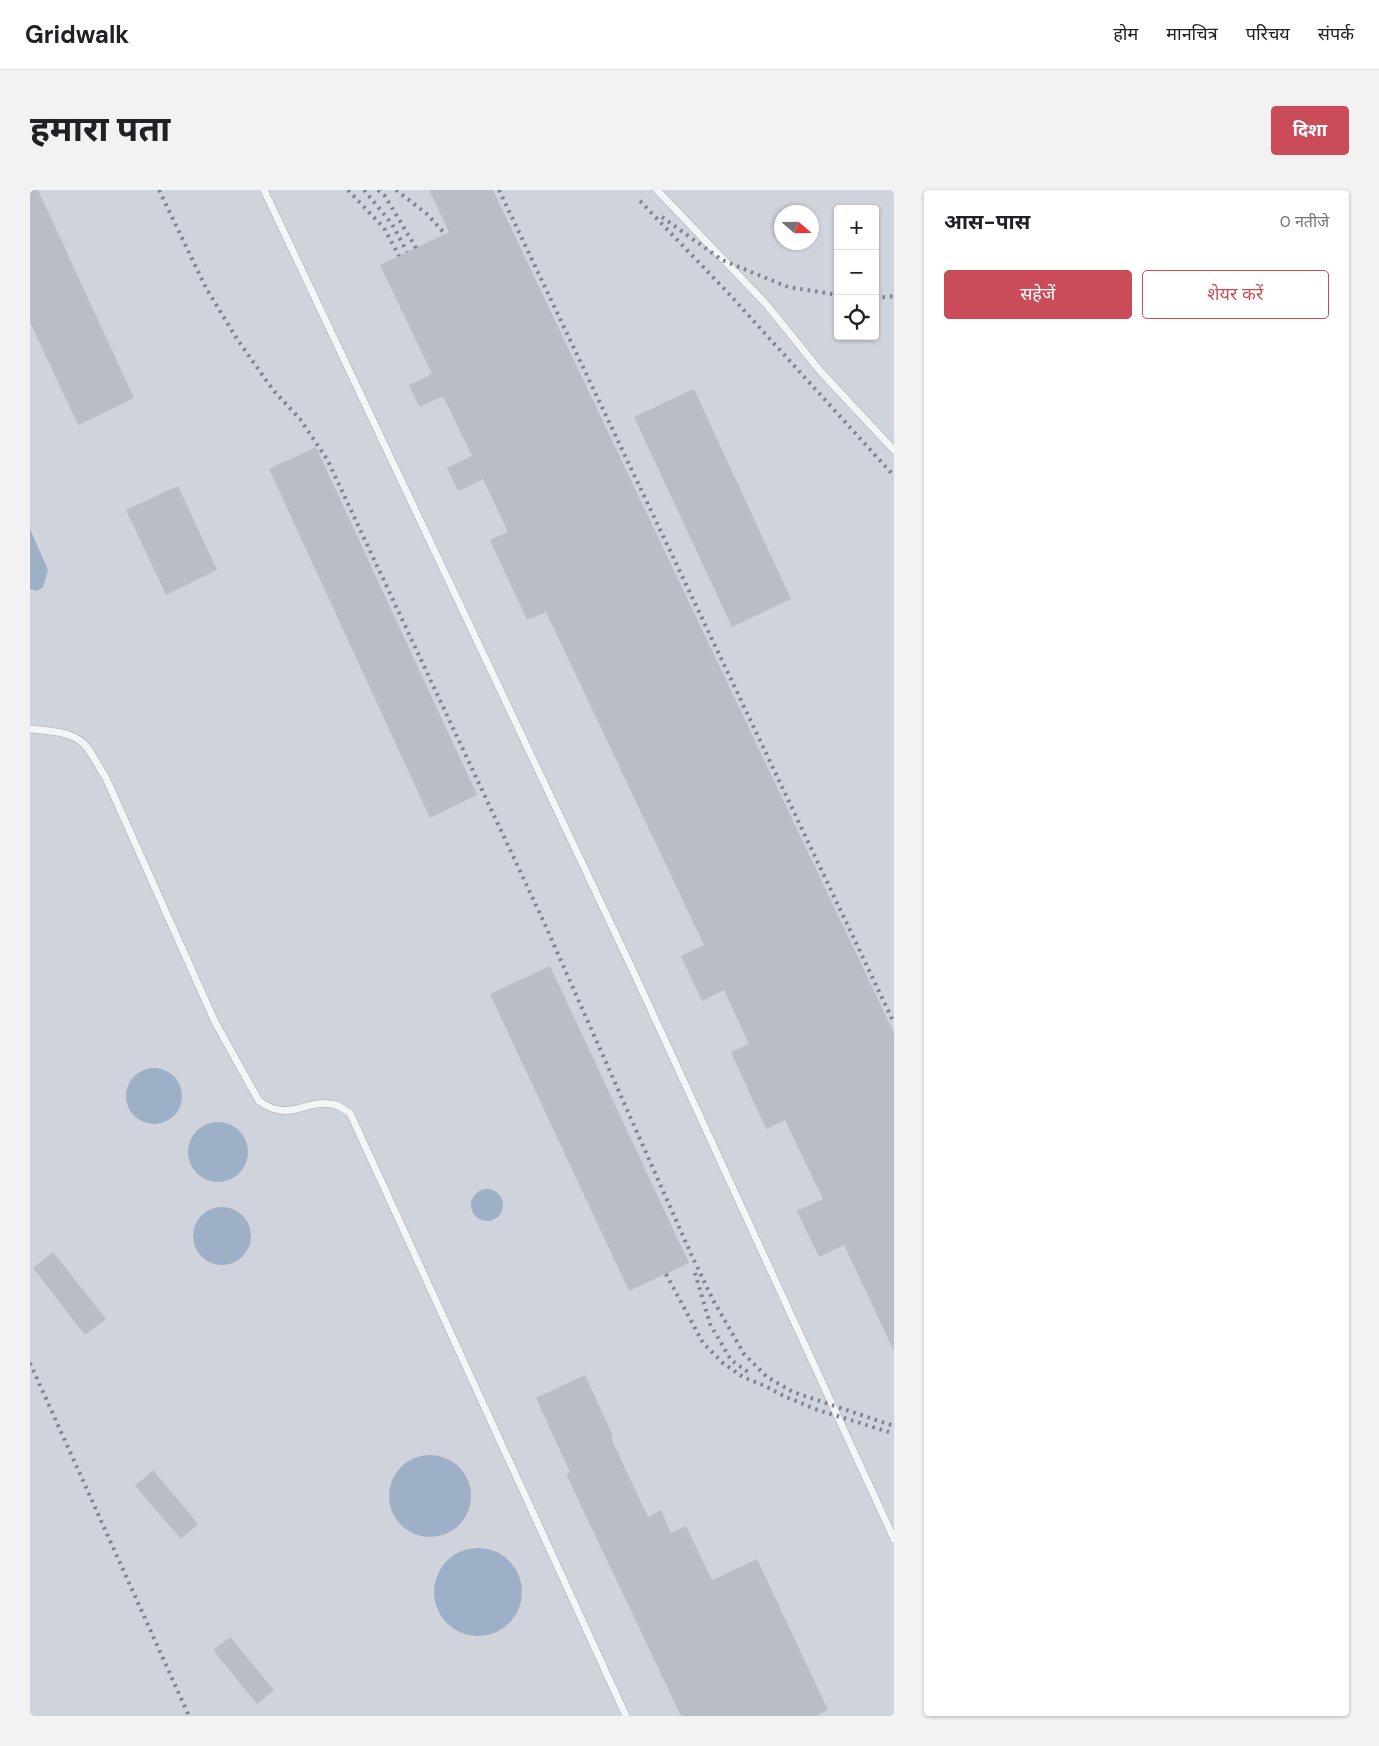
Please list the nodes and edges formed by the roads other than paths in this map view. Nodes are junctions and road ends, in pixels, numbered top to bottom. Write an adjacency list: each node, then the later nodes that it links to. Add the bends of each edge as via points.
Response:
1 (264, 190): 5 (lane, via 635,975)
2 (657, 190): 3 (lane, via 766,304 822,372)
3 (894, 450)
4 (30, 729): 6 (lane, via 71,736 85,745 106,778 215,1022 259,1101 270,1109 294,1111 315,1104 336,1105 350,1113)
5 (894, 1539)
6 (626, 1716)

